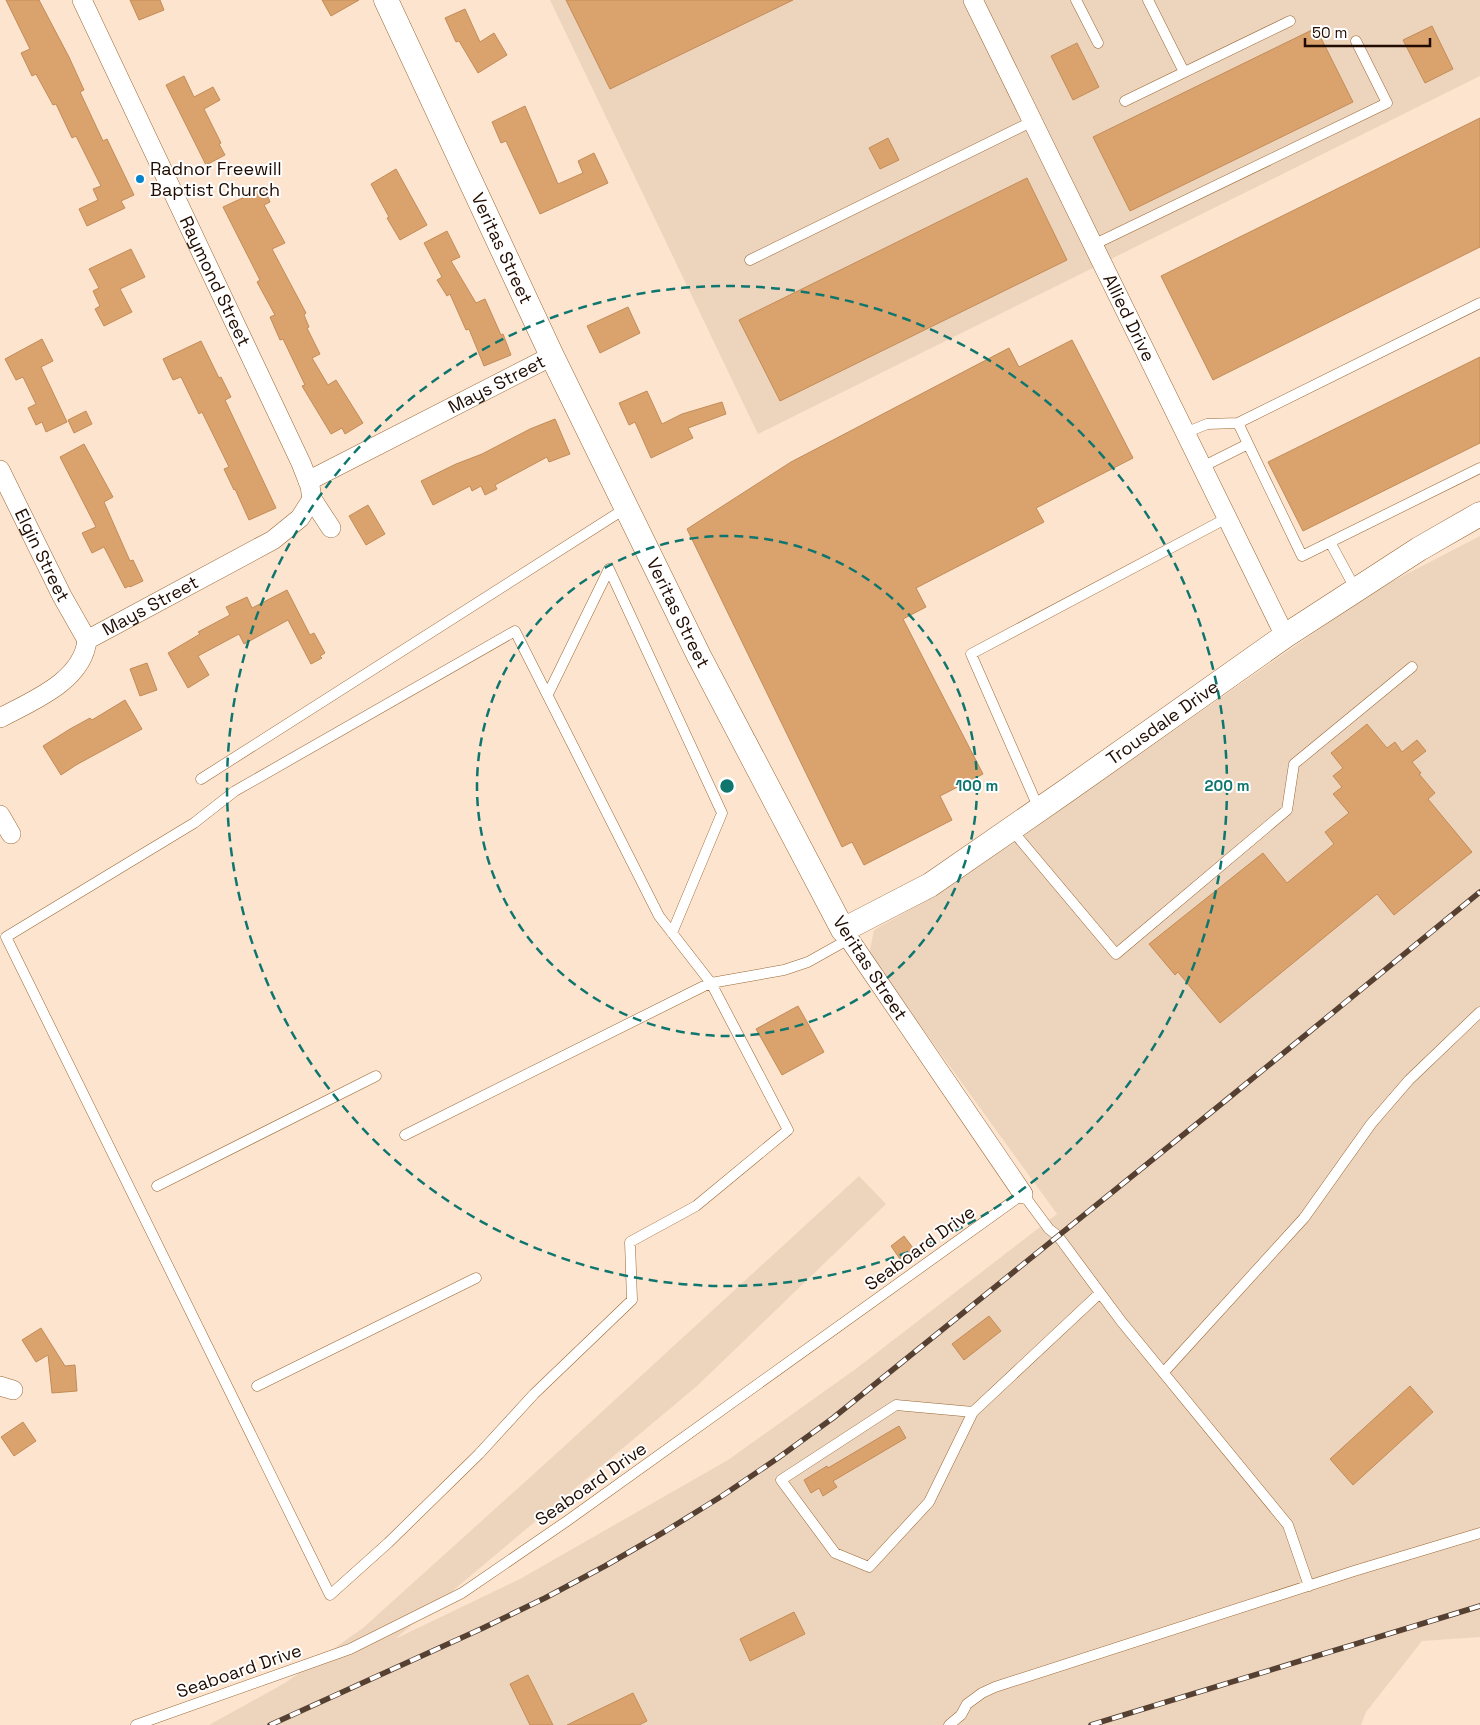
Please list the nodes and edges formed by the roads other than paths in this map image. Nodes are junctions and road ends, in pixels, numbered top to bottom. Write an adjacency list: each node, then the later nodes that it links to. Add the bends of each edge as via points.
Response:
1 (82, 0): 22 (street, Raymond Street)
2 (386, 0): 15 (street, Veritas Street)
3 (974, 0): 11 (street, Allied Drive)
4 (1076, 0): 8 (lane)
5 (1148, 0): 9 (lane)
6 (1290, 21): 9 (lane)
7 (1356, 40): 12 (lane, via 1387,103)
8 (1098, 44)
9 (1184, 72): 10 (lane)
10 (1125, 101)
11 (1033, 121): 12 (street, Allied Drive); 13 (lane)
12 (1093, 245): 17 (street, Allied Drive)
13 (750, 260)
14 (1480, 303): 16 (lane)
15 (552, 356): 22 (street, Mays Street); 23 (street, Veritas Street)
16 (1238, 423): 17 (lane, via 1207,424); 18 (lane)
17 (1185, 433): 19 (street, Allied Drive)
18 (1248, 444): 19 (lane); 27 (lane, via 1302,556)
19 (1202, 467): 25 (street, Allied Drive)
20 (1480, 468): 27 (lane)
21 (0, 470): 30 (street, Elgin Street)
22 (310, 490): 26 (street, Raymond Street); 30 (street, Mays Street, via 300,518 273,540)
23 (626, 508): 34 (lane); 40 (street, Veritas Street, via 698,656)
24 (1480, 514): 28 (street, Trousdale Drive)
25 (1227, 518): 29 (street, Allied Drive); 35 (lane, via 971,654)
26 (331, 528)
27 (1330, 542): 28 (lane)
28 (1356, 590): 29 (street, Trousdale Drive)
29 (1284, 636): 35 (street, Trousdale Drive)
30 (87, 640): 33 (street, Mays Street, via 82,659 65,678 38,698)
31 (1412, 667): 37 (lane, via 1294,764 1287,810 1116,954)
32 (548, 694): 39 (lane, via 656,910); 39 (lane, via 608,569 722,813); 41 (lane, via 515,631 234,791 194,823 6,937 330,1596 479,1454 534,1394 632,1300 630,1242 696,1206 788,1130)
33 (0, 718)
34 (201, 779)
35 (1040, 810): 37 (street, Trousdale Drive)
36 (0, 815): 38 (street)
37 (1011, 830): 40 (street, Trousdale Drive, via 930,885)
38 (10, 834)
39 (672, 933): 41 (lane)
40 (846, 935): 41 (lane, via 808,962 784,970); 46 (street, Veritas Street)
41 (711, 983): 44 (lane)
42 (1480, 1012): 49 (lane, via 1409,1080 1370,1124 1304,1218)
43 (376, 1076): 45 (lane)
44 (406, 1135)
45 (157, 1186)
46 (1023, 1194): 48 (lane); 54 (lane, Seaboard Drive, via 462,1593 350,1649)
47 (476, 1278): 50 (lane)
48 (1100, 1293): 49 (lane); 51 (lane)
49 (1164, 1372): 53 (lane, via 1288,1525)
50 (257, 1386)
51 (974, 1412): 51 (lane, via 929,1502 869,1567 835,1553 781,1480 896,1405)
52 (1480, 1533): 53 (lane)
53 (1309, 1586): 55 (lane, via 995,1687 967,1704 961,1715)
54 (136, 1725)
55 (949, 1725)

